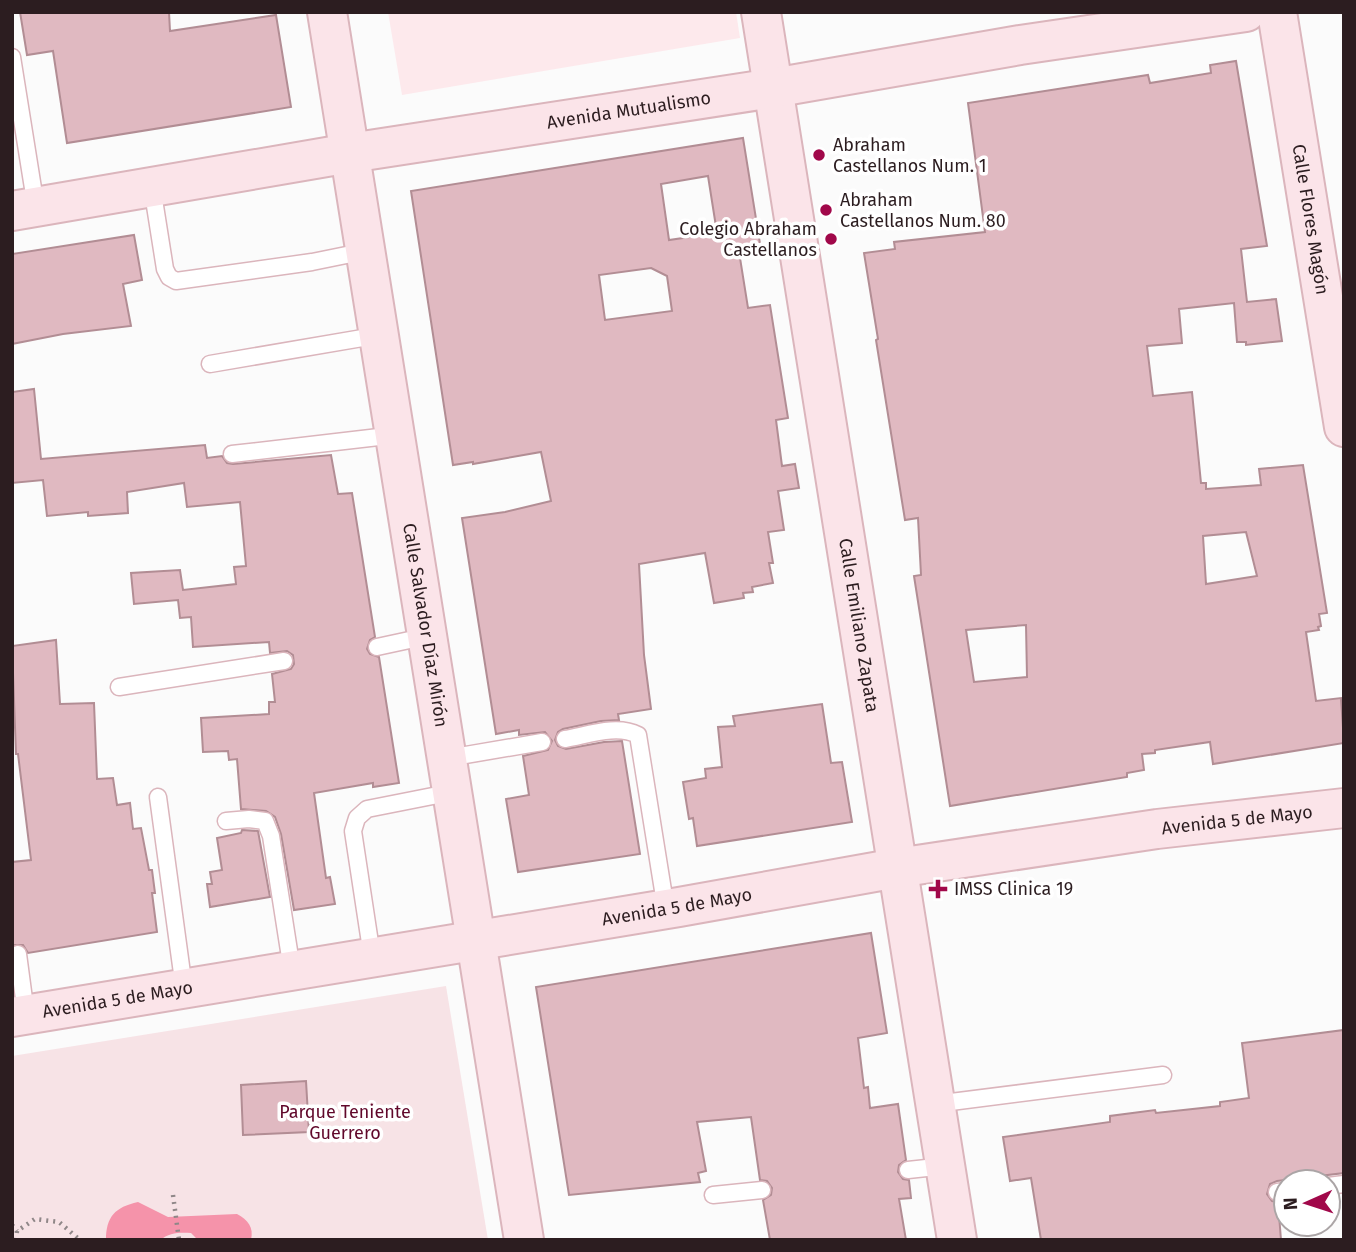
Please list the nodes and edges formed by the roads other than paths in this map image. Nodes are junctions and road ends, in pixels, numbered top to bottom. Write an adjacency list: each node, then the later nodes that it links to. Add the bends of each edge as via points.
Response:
1 (327, 12): 7 (street, Calle Salvador Díaz Mirón)
2 (761, 12): 6 (street, Calle Emiliano Zapata)
3 (1246, 12): 6 (street, Avenida Mutualismo)
4 (1277, 12): 13 (street, Calle Flores Magón)
5 (12, 57): 9 (lane)
6 (774, 88): 7 (street, Avenida Mutualismo); 26 (street, Calle Emiliano Zapata)
7 (350, 153): 8 (street, Avenida Mutualismo); 10 (street, Calle Salvador Díaz Mirón)
8 (152, 187): 9 (street, Avenida Mutualismo); 10 (lane, via 165,269 176,281)
9 (24, 209)
10 (366, 251): 11 (street, Calle Salvador Díaz Mirón)
11 (380, 335): 12 (lane); 14 (street, Calle Salvador Díaz Mirón)
12 (210, 364)
13 (1344, 427)
14 (396, 435): 15 (lane); 16 (street, Calle Salvador Díaz Mirón)
15 (232, 454)
16 (428, 636): 17 (lane); 22 (street, Calle Salvador Díaz Mirón)
17 (377, 647)
18 (284, 661): 19 (lane)
19 (119, 687)
20 (565, 739): 27 (lane, via 618,730 638,734)
21 (542, 742): 22 (lane)
22 (451, 775): 28 (street, Calle Salvador Díaz Mirón); 30 (lane, via 367,809 357,818 353,831)
23 (158, 797): 32 (lane)
24 (1344, 808): 26 (street, Avenida 5 de Mayo, via 1157,829)
25 (226, 821): 31 (lane, via 265,821)
26 (897, 868): 27 (street, Avenida 5 de Mayo); 35 (street, Calle Emiliano Zapata)
27 (666, 909): 28 (street, Avenida 5 de Mayo)
28 (477, 938): 30 (street, Avenida 5 de Mayo); 40 (street, Calle Salvador Díaz Mirón)
29 (18, 954): 33 (lane)
30 (372, 956): 31 (street, Avenida 5 de Mayo)
31 (292, 970): 32 (street, Avenida 5 de Mayo)
32 (184, 988): 33 (street, Avenida 5 de Mayo)
33 (19, 1016)
34 (1163, 1075): 35 (lane)
35 (935, 1104): 36 (street, Calle Emiliano Zapata)
36 (945, 1166): 37 (lane); 41 (street, Calle Emiliano Zapata)
37 (908, 1170)
38 (762, 1190): 39 (lane)
39 (713, 1195)
40 (524, 1240)
41 (957, 1240)

